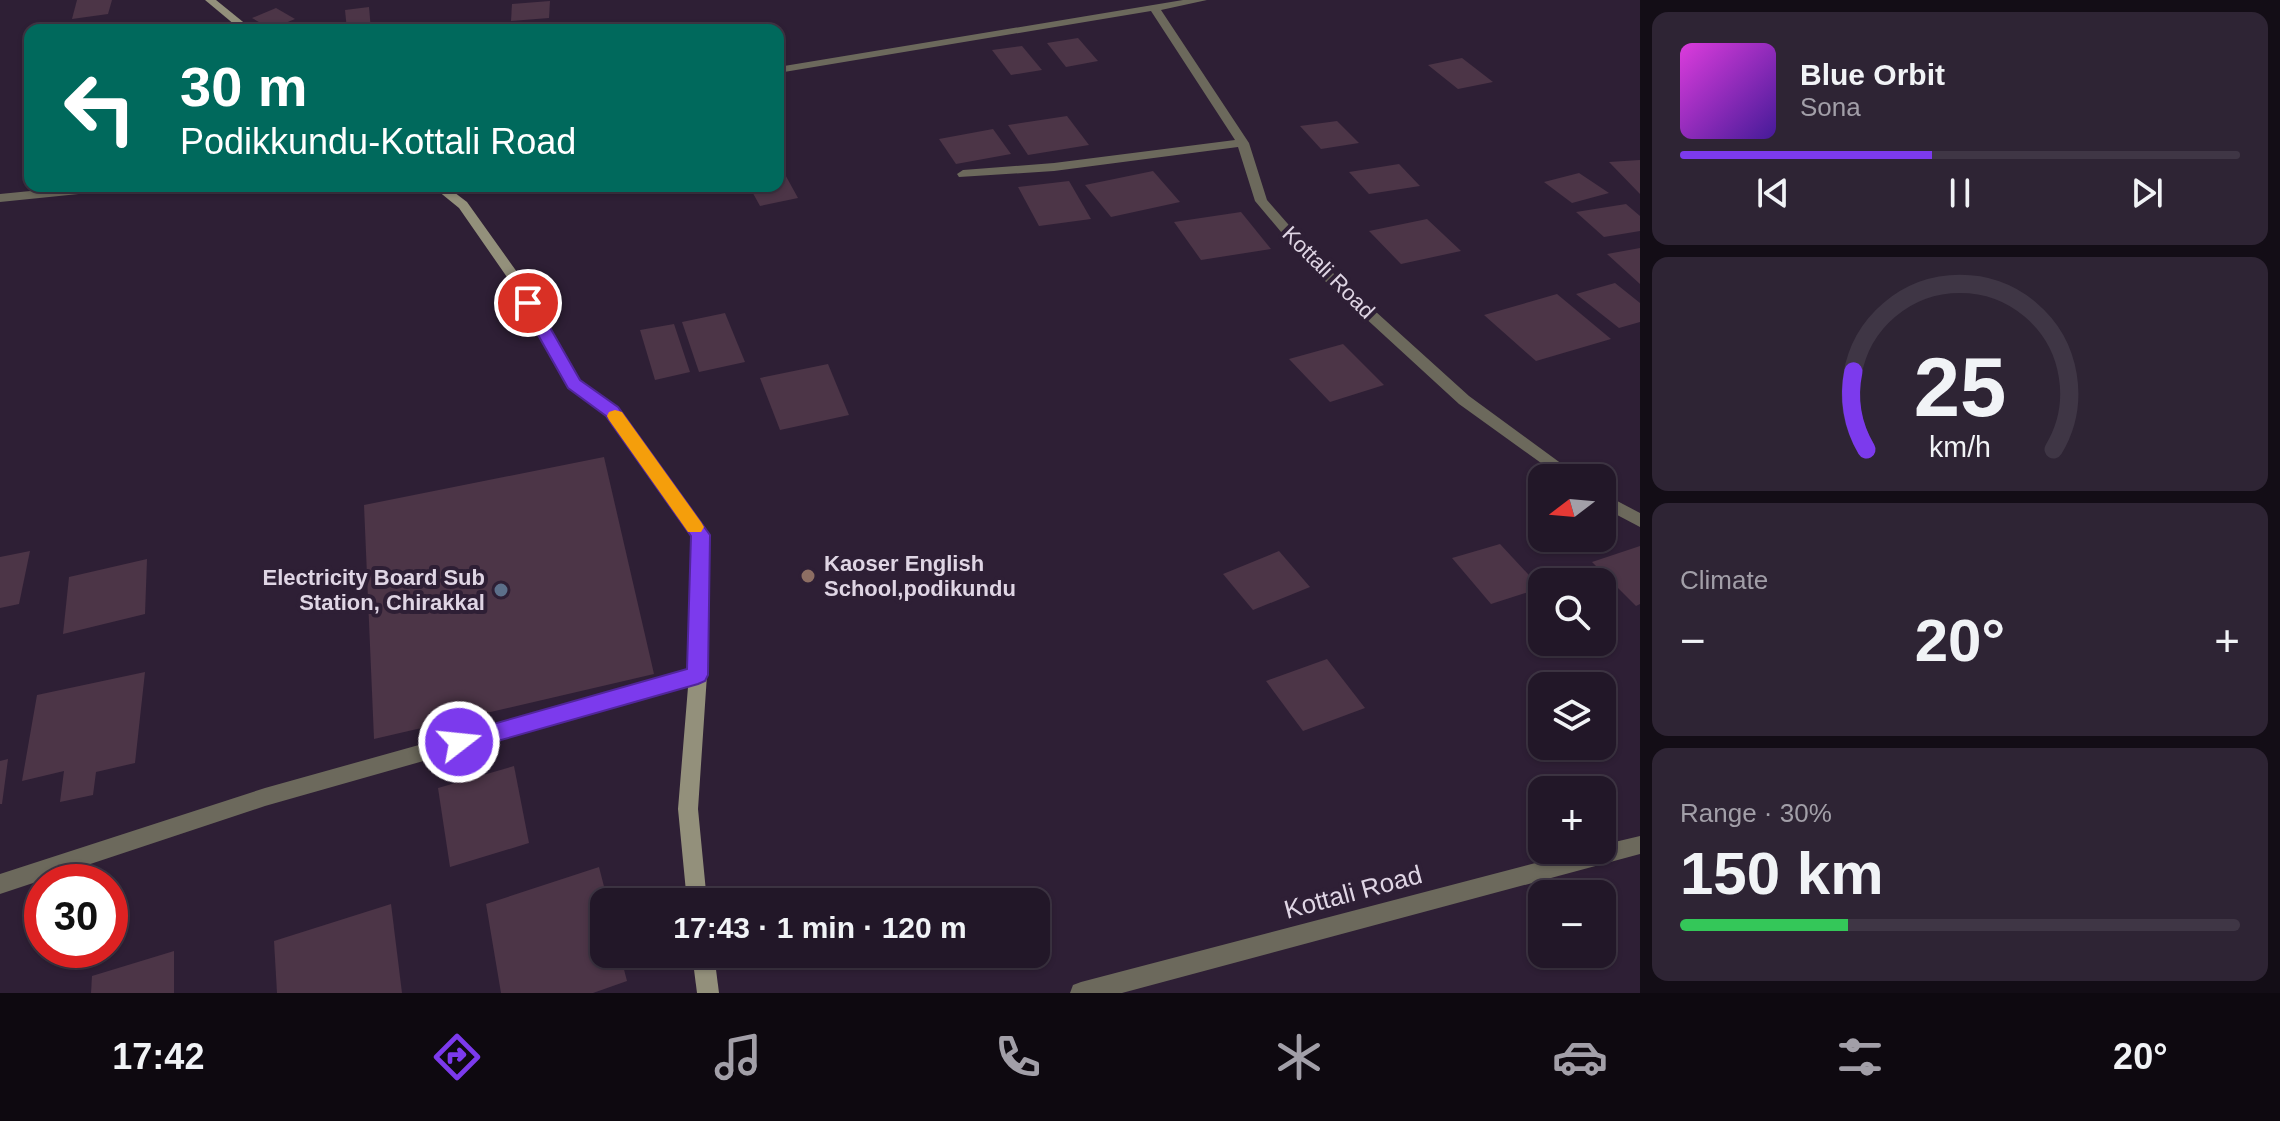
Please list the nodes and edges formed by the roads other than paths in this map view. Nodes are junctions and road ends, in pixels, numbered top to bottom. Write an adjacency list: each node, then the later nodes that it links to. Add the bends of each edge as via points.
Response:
1 (210, 0): 4 (main road)
2 (1202, 0): 3 (street)
3 (1155, 9): 5 (street); 6 (street, Kottali Road)
4 (240, 24)
5 (784, 69)
6 (1243, 143): 7 (street); 11 (street, Kottali Road, via 1261,201 1318,267 1464,400)
7 (963, 174)
8 (59, 192): 10 (street)
9 (446, 192): 14 (main road, via 463,205 515,279 574,384 612,412 700,535)
10 (0, 198)
11 (1553, 464)
12 (1616, 507): 13 (street)
13 (1640, 521)
14 (698, 675): 16 (street, via 265,797); 17 (main road, via 688,809)
15 (1640, 845): 20 (street, Kottali Road)
16 (0, 884)
17 (696, 888)
18 (705, 968): 19 (main road)
19 (708, 993)
20 (1081, 993)

